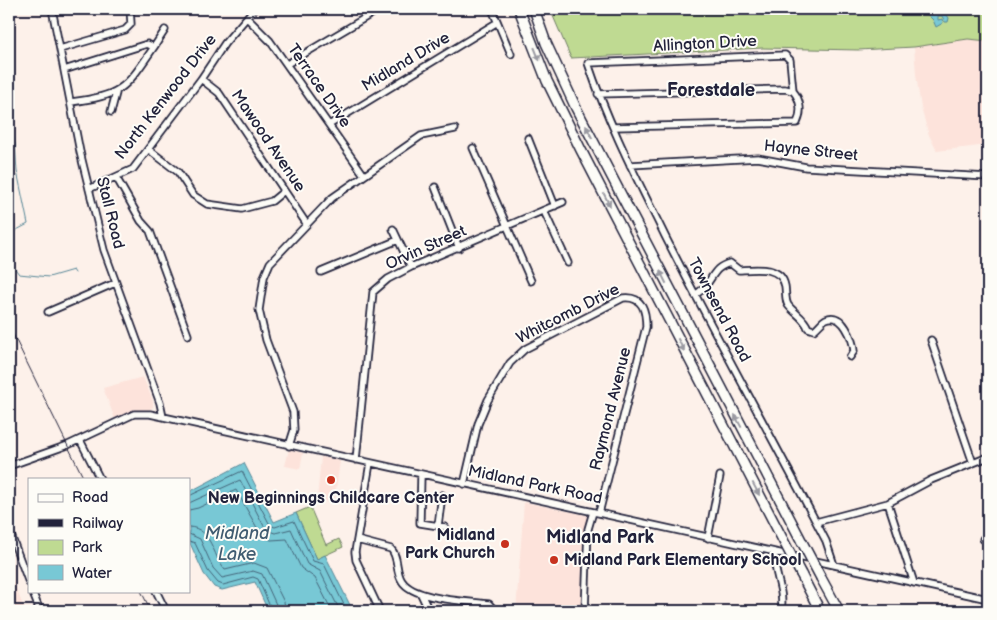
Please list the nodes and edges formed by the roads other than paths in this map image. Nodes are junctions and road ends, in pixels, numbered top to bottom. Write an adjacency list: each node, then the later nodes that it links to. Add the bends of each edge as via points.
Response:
1 (52, 9): 12 (street, Stall Road)
2 (130, 9): 12 (street, via 131,24 125,30)
3 (254, 9): 8 (street, North Kenwood Drive)
4 (380, 9): 15 (street)
5 (492, 9): 9 (street)
6 (519, 9): 91 (highway, one-way to 91, bridge, via 547,81)
7 (534, 9): 92 (highway, one-way to 7, bridge, via 576,108)
8 (247, 18): 15 (street, Terrace Drive); 17 (street, North Kenwood Drive, via 224,43)
9 (496, 22): 13 (street); 23 (street, Midland Drive)
10 (165, 30): 11 (street)
11 (154, 47): 16 (street, via 148,44); 19 (street, via 127,85)
12 (60, 49): 16 (street, Stall Road)
13 (511, 54)
14 (588, 63): 18 (street, Allington Drive, via 785,54 790,60); 20 (street, Townsend Road)
15 (287, 64): 23 (street, Terrace Drive)
16 (64, 70): 21 (street, Stall Road)
17 (201, 79): 28 (street, North Kenwood Drive); 35 (street, Mawood Avenue, via 219,93)
18 (793, 92): 20 (street, via 785,89); 24 (street, via 800,104 797,123)
19 (116, 93): 21 (street); 22 (street)
20 (598, 94): 24 (street, Townsend Road)
21 (71, 102): 34 (street, Stall Road)
22 (111, 112)
23 (330, 125): 30 (street, Terrace Drive)
24 (614, 127): 29 (street, Townsend Road)
25 (455, 130): 30 (street, via 421,136)
26 (528, 138): 37 (street)
27 (472, 148): 40 (street)
28 (148, 149): 32 (street, North Kenwood Drive, via 132,169); 35 (street, via 174,168 193,195 207,204 242,209 272,201)
29 (630, 164): 31 (street, Hayne Street, via 758,158 806,167); 49 (street, Townsend Road)
30 (364, 175): 39 (street, via 332,198)
31 (988, 176)
32 (116, 178): 34 (street, North Kenwood Drive); 51 (street, via 141,221 150,230)
33 (435, 187): 43 (street)
34 (89, 189): 48 (street, Stall Road)
35 (284, 191): 39 (street, Mawood Avenue)
36 (563, 202): 37 (street, Orvin Street)
37 (555, 206): 38 (street, Orvin Street)
38 (544, 211): 40 (street, Orvin Street); 44 (street)
39 (306, 223): 57 (street, via 270,263 260,297 261,326 293,412 294,430)
40 (507, 227): 43 (street, Orvin Street); 47 (street)
41 (394, 229): 42 (street)
42 (398, 240): 45 (street); 46 (street)
43 (458, 248): 45 (street, Orvin Street)
44 (568, 263)
45 (411, 267): 59 (street, Orvin Street, via 388,279 373,292)
46 (321, 272)
47 (531, 281)
48 (115, 283): 50 (street); 55 (street, Stall Road)
49 (695, 295): 54 (street, via 721,265 730,263 739,270 752,268 773,272 781,277 787,303 805,320 808,328 814,330 826,319 840,320 853,342 854,351); 70 (street, Townsend Road)
50 (48, 312)
51 (188, 335)
52 (931, 340): 61 (street)
53 (643, 341): 66 (street, Whitcomb Drive, via 646,313 639,300 632,297 623,298 518,354 488,400 478,424); 69 (street, Raymond Avenue)
54 (850, 357)
55 (163, 417): 56 (street, Midland Park Road, via 134,414); 57 (street, Midland Park Road)
56 (80, 440): 62 (street, Midland Park Road); 65 (street)
57 (289, 446): 59 (street, Midland Park Road)
58 (988, 457): 61 (street)
59 (356, 460): 60 (street, Midland Park Road)
60 (370, 463): 63 (street, Midland Park Road); 75 (street)
61 (973, 463): 68 (street, via 931,480)
62 (9, 466)
63 (421, 474): 66 (street, Midland Park Road); 71 (street, via 420,523)
64 (720, 476): 74 (street)
65 (99, 478)
66 (464, 484): 69 (street, Midland Park Road)
67 (442, 495): 71 (street)
68 (888, 503): 70 (street); 79 (street)
69 (596, 513): 74 (street, Midland Park Road); 89 (street, Raymond Avenue, via 588,529)
70 (816, 522): 77 (street, Townsend Road)
71 (438, 526): 72 (street)
72 (445, 527)
73 (9, 530): 78 (street)
74 (708, 538): 76 (street, Midland Park Road)
75 (357, 540): 82 (street, via 391,549 403,583); 86 (street, via 356,560)
76 (774, 552): 77 (street, Midland Park Road); 90 (street, via 775,574 783,599)
77 (834, 565): 79 (street, Midland Park Road)
78 (28, 580)
79 (914, 583): 83 (street, Midland Park Road)
80 (32, 592): 84 (street)
81 (156, 592): 85 (street)
82 (421, 594): 87 (street); 88 (street, via 489,604)
83 (988, 599)
84 (40, 611)
85 (166, 611)
86 (380, 611)
87 (429, 611)
88 (495, 611)
89 (585, 611)
90 (781, 611)
91 (820, 611)
92 (839, 611)

